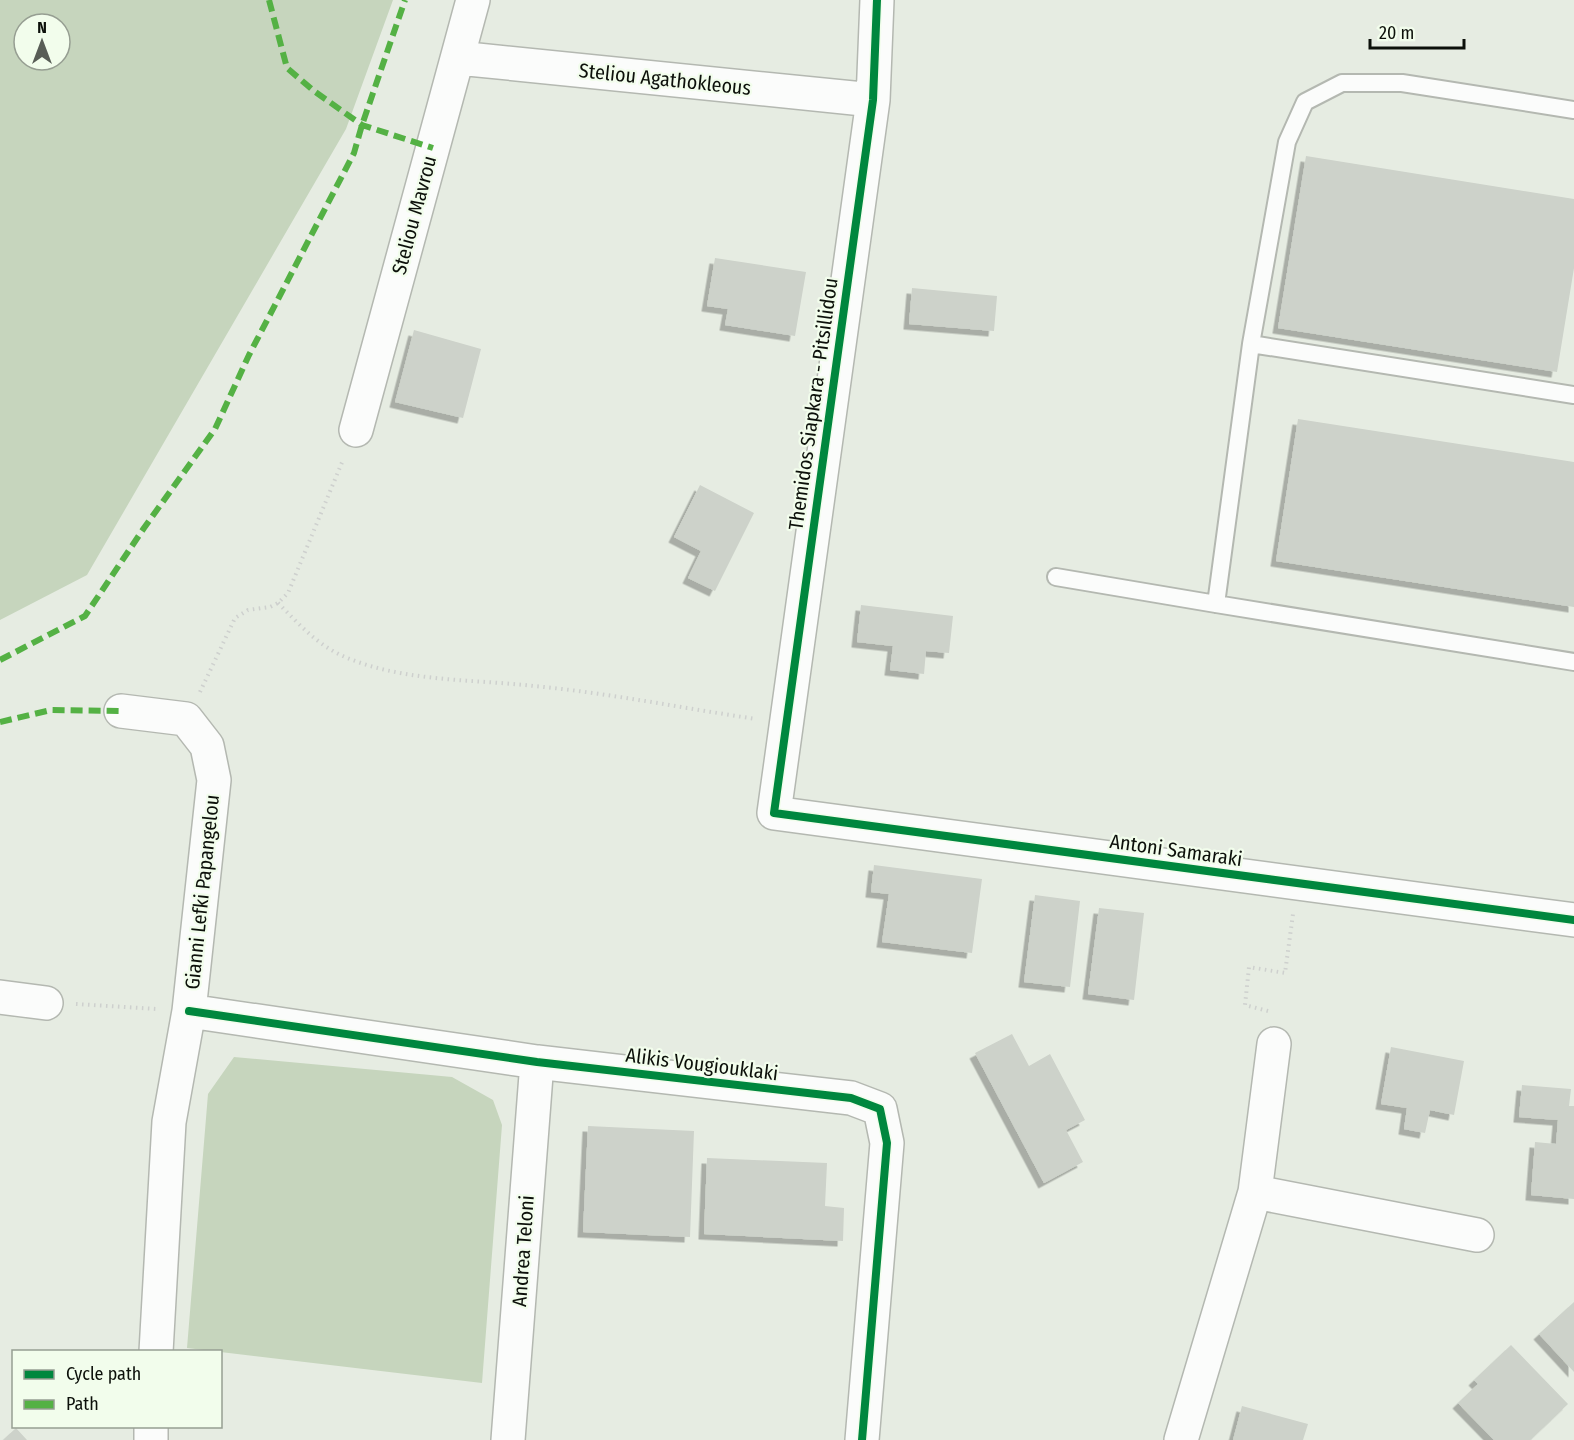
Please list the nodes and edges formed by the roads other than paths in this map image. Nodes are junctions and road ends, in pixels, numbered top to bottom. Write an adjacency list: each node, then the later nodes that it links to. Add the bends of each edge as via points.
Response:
1 (473, 0): 3 (street, Steliou Mavrou)
2 (877, 0): 4 (street, Themidos Siapkara - Pitsillidou)
3 (458, 58): 4 (street, Steliou Agathokleous); 8 (street, Steliou Mavrou)
4 (873, 100): 13 (street, Themidos Siapkara - Pitsillidou)
5 (1574, 110): 6 (lane, via 1402,83 1342,83 1305,102 1287,142)
6 (1251, 344): 7 (lane); 10 (lane)
7 (1574, 395)
8 (356, 430)
9 (1056, 577): 10 (lane)
10 (1216, 604): 11 (lane)
11 (1574, 662)
12 (122, 711): 17 (street, Gianni Lefki Papangelou, via 186,719 207,746 214,780)
13 (774, 813): 14 (street, Antoni Samaraki)
14 (1574, 920)
15 (0, 997): 16 (street)
16 (46, 1003)
17 (189, 1011): 19 (street, Alikis Vougiouklaki); 22 (street, Gianni Lefki Papangelou, via 169,1122)
18 (1274, 1044): 20 (street)
19 (537, 1062): 23 (street, Andrea Teloni); 24 (street, Alikis Vougiouklaki, via 851,1098 880,1109 887,1143)
20 (1255, 1192): 21 (street); 25 (street)
21 (1477, 1235)
22 (156, 1350)
23 (508, 1440)
24 (862, 1440)
25 (1181, 1440)

